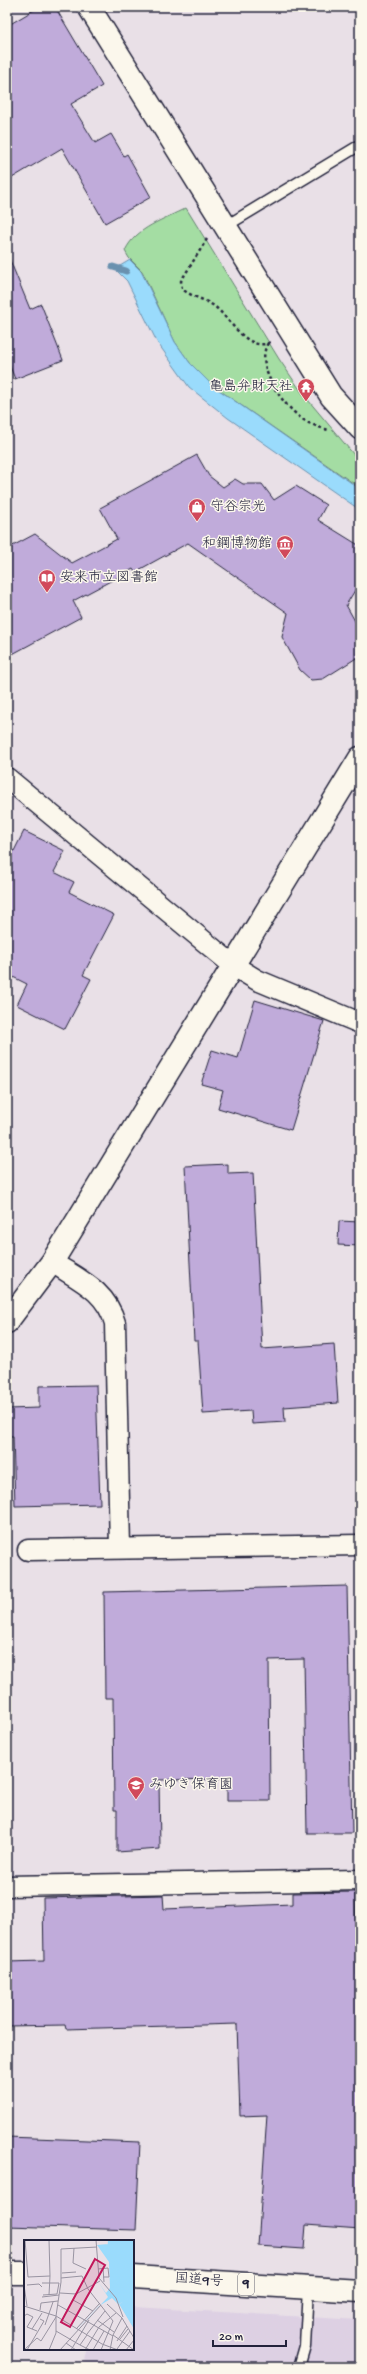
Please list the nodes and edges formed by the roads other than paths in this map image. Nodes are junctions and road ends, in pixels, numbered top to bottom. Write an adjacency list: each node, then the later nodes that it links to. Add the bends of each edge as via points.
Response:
1 (89, 7): 3 (main road)
2 (360, 145): 3 (lane)
3 (217, 232): 4 (main road, via 331,396)
4 (360, 428)
5 (360, 758): 7 (main road)
6 (7, 778): 7 (street)
7 (234, 966): 8 (street, via 257,980); 9 (main road)
8 (360, 1023)
9 (52, 1262): 10 (main road); 12 (street, via 101,1295 107,1302 115,1323)
10 (7, 1322)
11 (360, 1545): 12 (street)
12 (120, 1548): 13 (street)
13 (28, 1550)
14 (360, 1880): 15 (street)
15 (7, 1886)
16 (7, 2273): 17 (main road)
17 (24, 2273)
18 (134, 2277): 19 (main road, 国道9号 / 9)
19 (308, 2288): 20 (main road, 国道9号 / 9); 21 (lane, via 305,2346)
20 (360, 2291)
21 (299, 2367)

